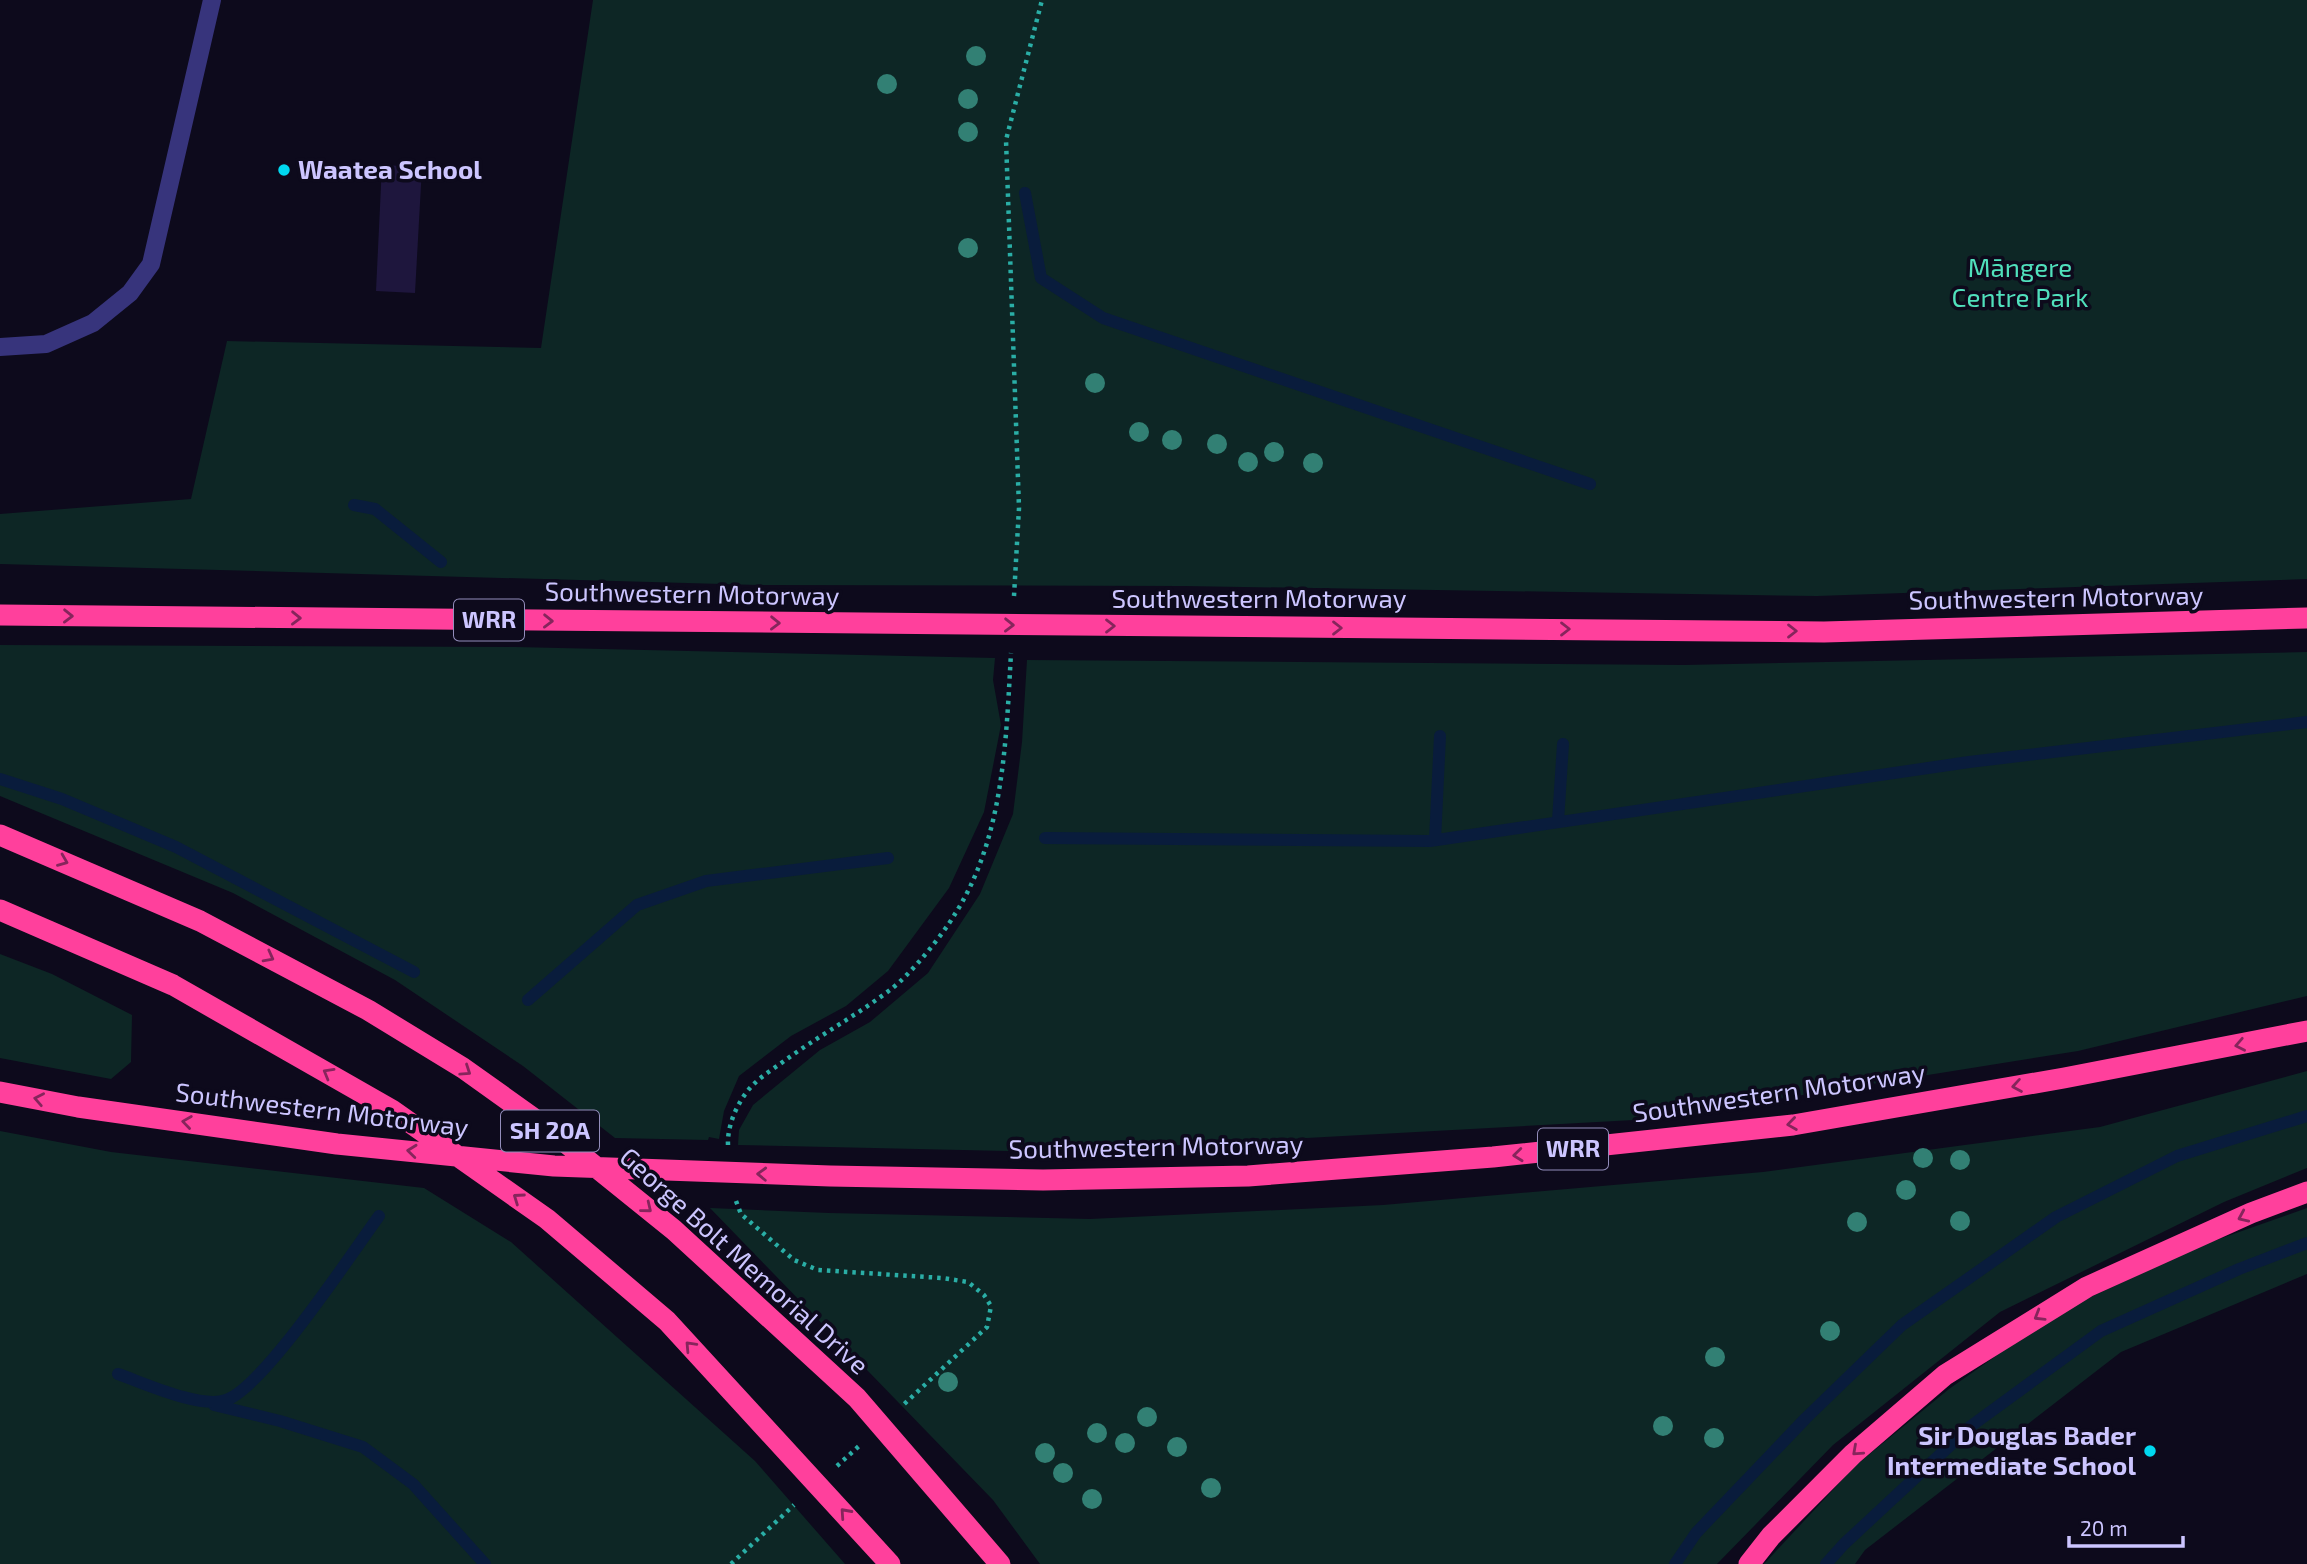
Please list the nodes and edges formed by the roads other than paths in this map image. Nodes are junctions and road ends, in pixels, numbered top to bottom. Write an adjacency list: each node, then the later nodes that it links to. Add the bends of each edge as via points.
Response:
1 (212, 0): 2 (lane, via 151,264 130,293 93,323 46,344)
2 (0, 347)
3 (0, 615): 4 (highway, Southwestern Motorway / WRR, one-way to 4, via 1824,632)
4 (2307, 618)
5 (0, 835): 11 (highway, George Bolt Memorial Drive / SH 20A, one-way to 11, via 200,920 463,1068 550,1130 674,1230 857,1398)
6 (0, 910): 10 (highway, SH 20A, one-way to 6, via 667,1321 547,1219 392,1111 173,985)
7 (2307, 1031): 8 (highway, Southwestern Motorway / WRR, one-way to 8, via 1793,1125 1493,1157 1248,1176 1043,1180 554,1166 337,1144)
8 (0, 1092)
9 (2307, 1192): 12 (highway, one-way to 12, via 2087,1287 1945,1375 1853,1454)
10 (890, 1564)
11 (1000, 1564)
12 (1749, 1564)

